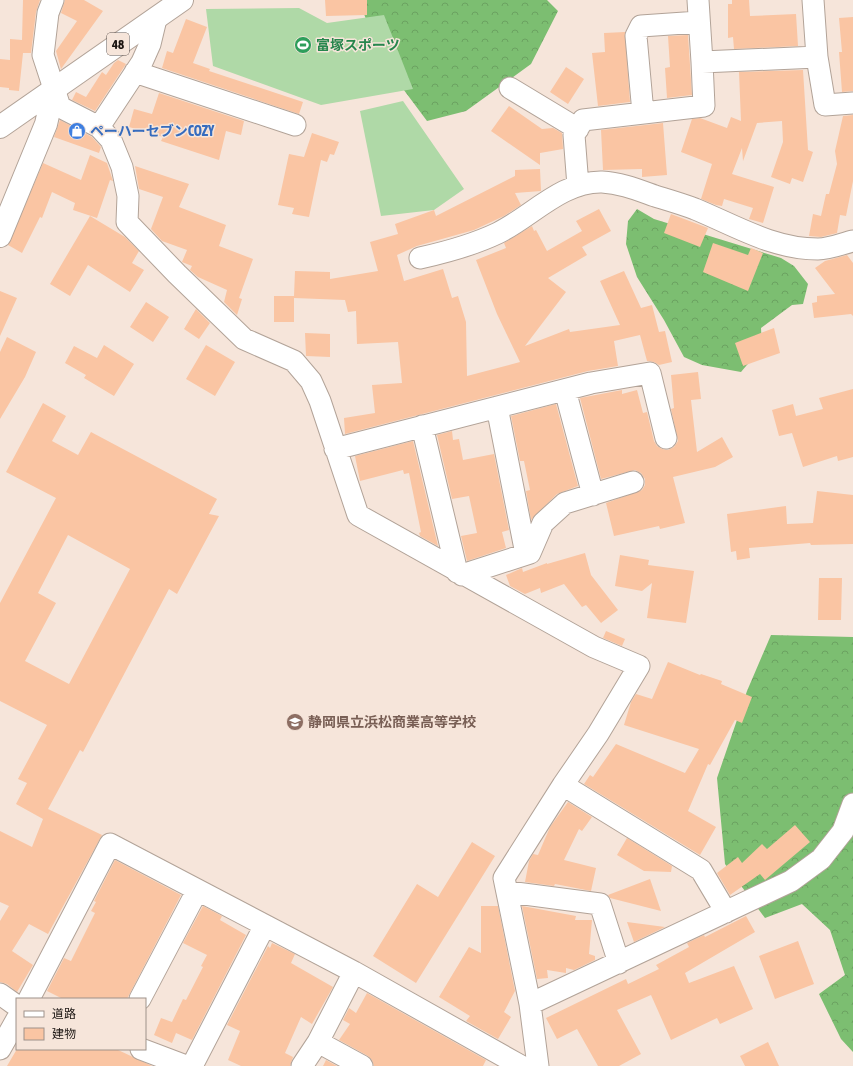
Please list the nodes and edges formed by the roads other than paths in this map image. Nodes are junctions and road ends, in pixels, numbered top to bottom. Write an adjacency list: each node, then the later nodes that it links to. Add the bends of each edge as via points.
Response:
1 (53, 0): 11 (street, via 48,13 43,56)
2 (182, 0): 5 (main road, 48)
3 (698, 0): 6 (street)
4 (813, 0): 7 (street)
5 (156, 19): 9 (street, via 150,44); 11 (main road, 48)
6 (700, 22): 8 (street); 13 (street, via 640,26 636,36)
7 (817, 57): 8 (street); 12 (street, via 825,105)
8 (702, 62): 13 (street, via 704,106)
9 (135, 72): 14 (street); 16 (street)
10 (510, 88): 17 (street)
11 (54, 89): 15 (main road, 48); 16 (street, via 60,107); 19 (main road, via 46,124)
12 (853, 103)
13 (642, 113): 17 (street, via 583,120)
14 (295, 125)
15 (0, 127)
16 (99, 127): 26 (street, via 111,140 122,167 128,196 127,222 244,339 294,362 311,381)
17 (578, 129): 18 (street, via 574,135)
18 (578, 186): 20 (street, via 600,182 636,189 694,209 782,245 818,249); 21 (street, via 498,233 463,248)
19 (0, 236)
20 (853, 241)
21 (420, 258)
22 (565, 390): 23 (street); 25 (street, via 650,373); 28 (street)
23 (497, 407): 24 (street); 29 (street)
24 (422, 426): 26 (street); 30 (street)
25 (666, 438)
26 (335, 449): 30 (street, via 358,516)
27 (633, 482): 28 (street)
28 (593, 495): 29 (street, via 565,503 543,523 530,553)
29 (526, 554): 30 (street)
30 (460, 573): 31 (street, via 594,647 639,666 598,734)
31 (563, 785): 34 (street, via 504,878); 35 (street, via 701,870)
32 (853, 804): 35 (street, via 843,831 821,859 791,881)
33 (197, 891): 36 (street); 40 (street, via 110,844); 41 (street)
34 (508, 892): 37 (street, via 600,904); 42 (street)
35 (726, 912): 37 (street)
36 (264, 927): 38 (street); 49 (street)
37 (619, 963): 42 (street)
38 (354, 972): 45 (street); 52 (street)
39 (0, 994): 43 (street)
40 (30, 998)
41 (141, 998)
42 (530, 1004): 53 (street)
43 (16, 1005)
44 (16, 1021): 46 (street)
45 (318, 1042): 50 (street); 51 (street)
46 (0, 1049)
47 (144, 1050): 48 (street)
48 (186, 1066)
49 (192, 1066)
50 (302, 1066)
51 (362, 1066)
52 (521, 1066)
53 (538, 1066)

